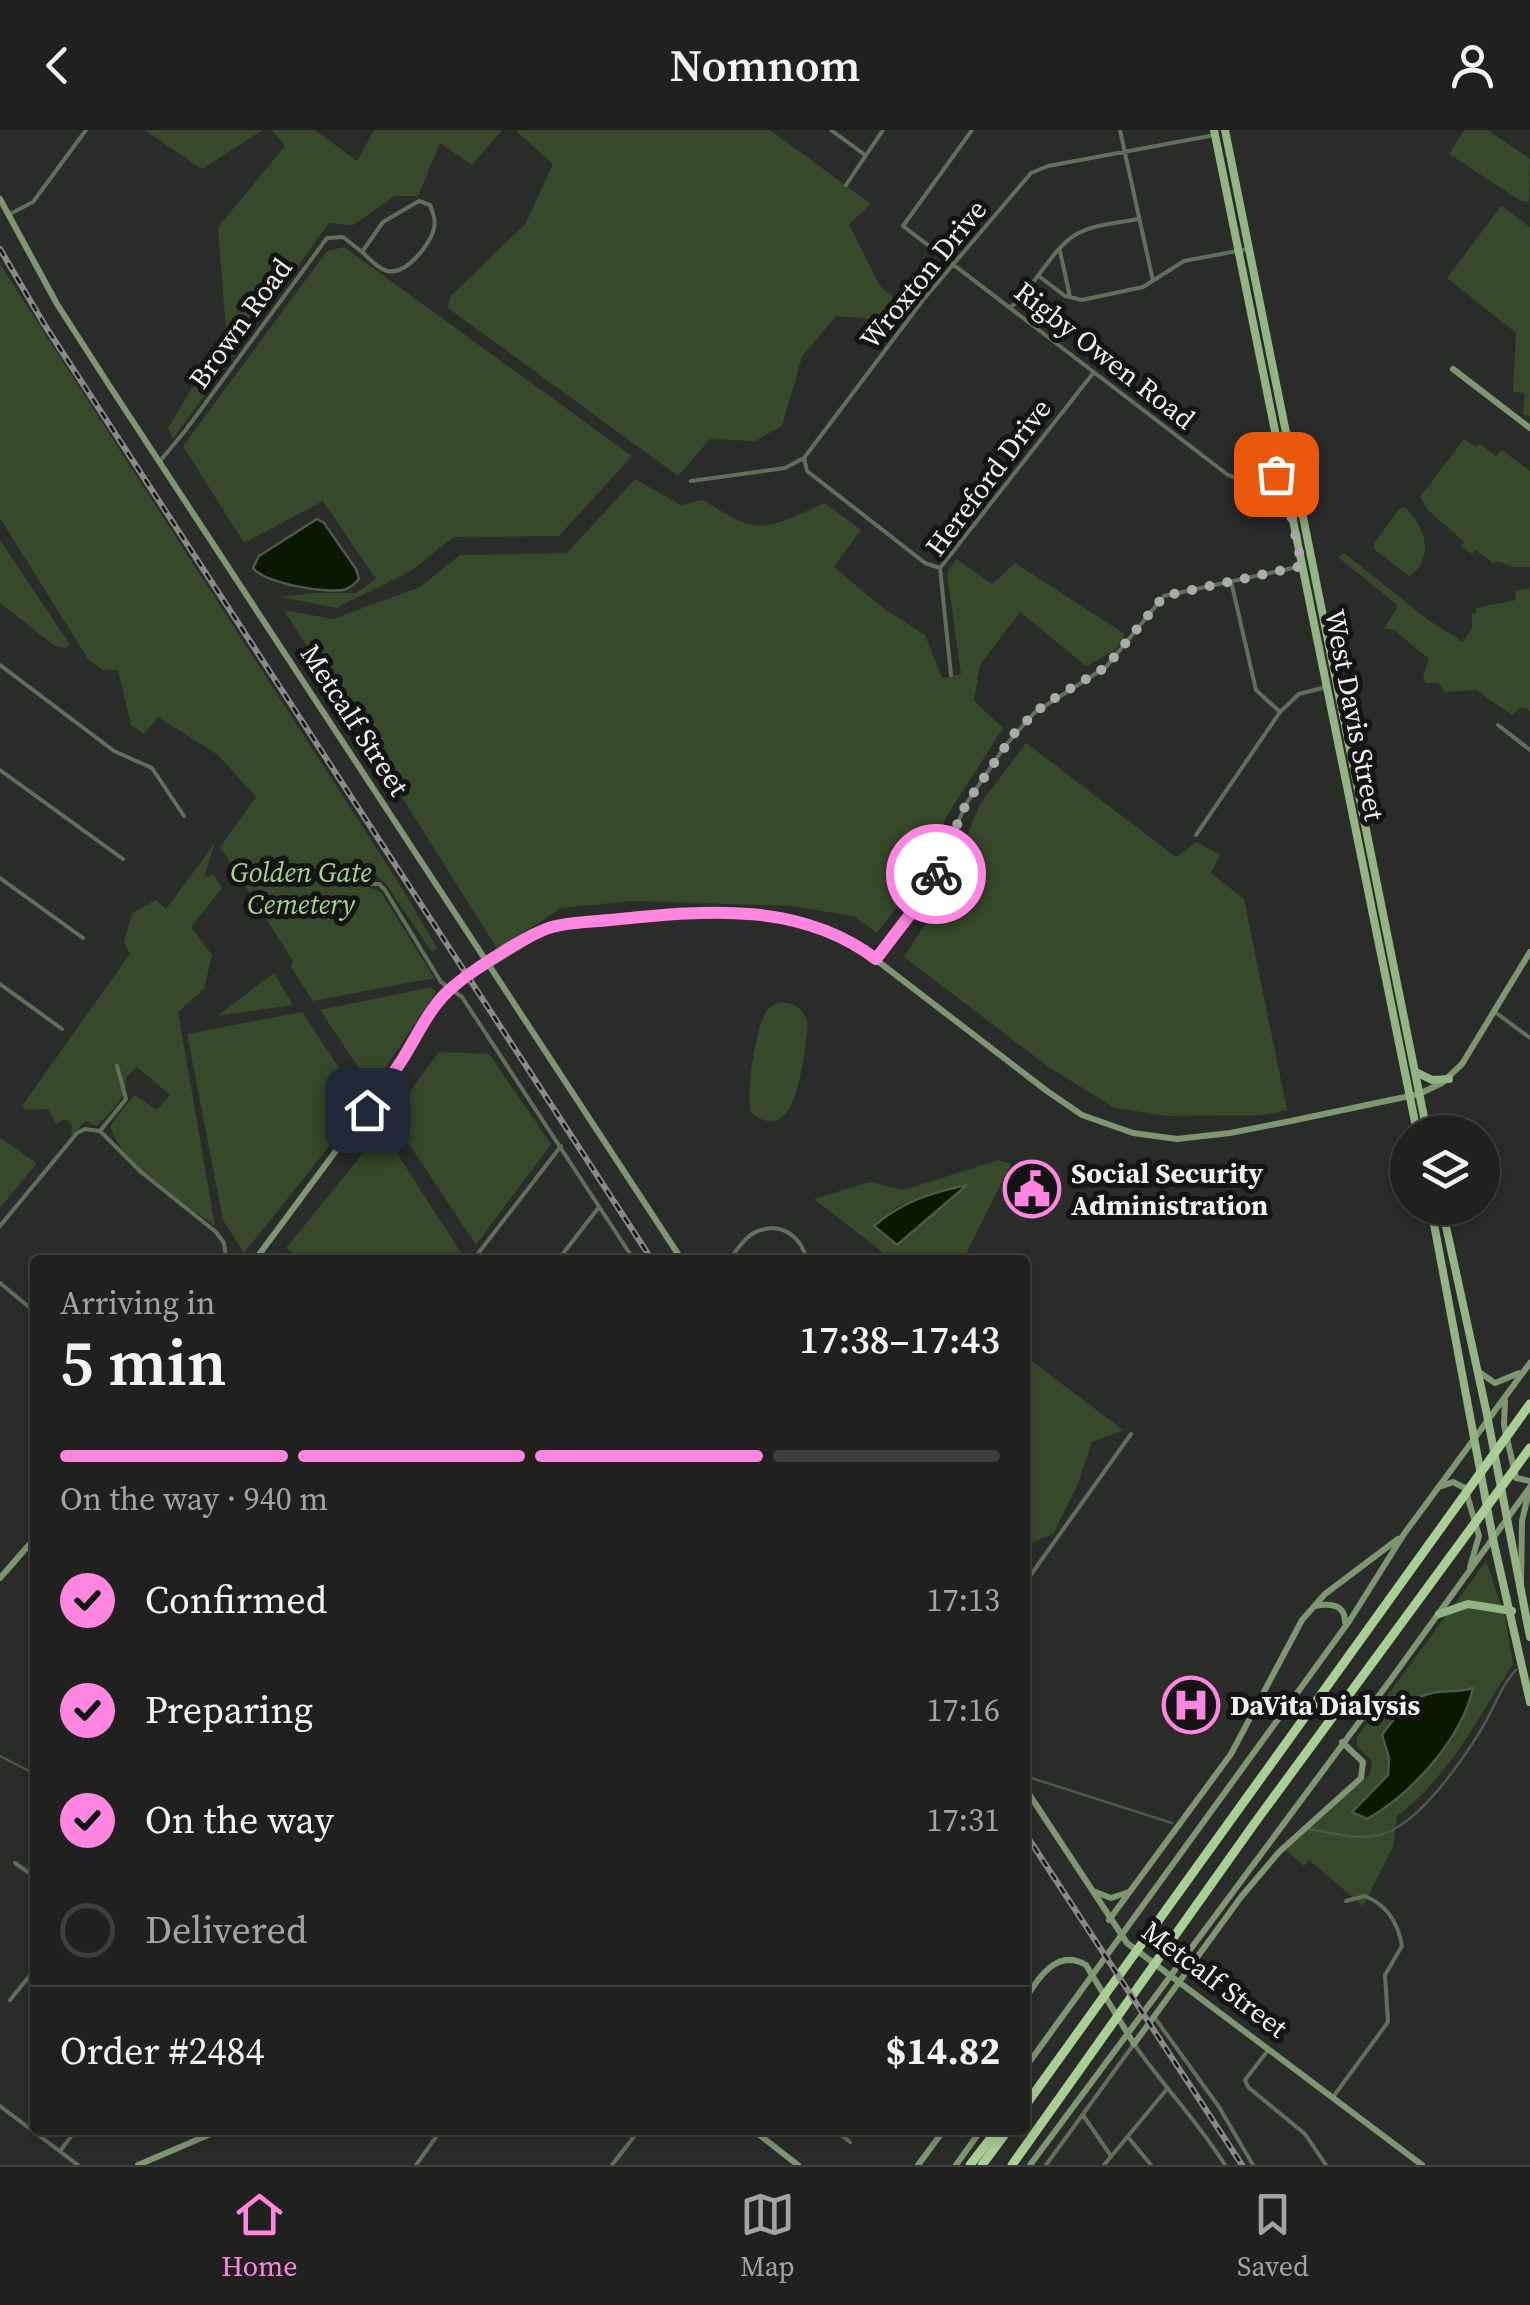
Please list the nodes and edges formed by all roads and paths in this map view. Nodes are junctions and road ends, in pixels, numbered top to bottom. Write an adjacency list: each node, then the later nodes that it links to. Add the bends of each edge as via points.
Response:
1 (86, 130): 11 (street, via 33,202)
2 (832, 130): 8 (street)
3 (884, 130): 8 (street)
4 (972, 130): 17 (street, Rigby Owen Road, via 904,226)
5 (1120, 130): 7 (street)
6 (1219, 131): 7 (street, Wroxton Drive); 13 (main road, West Davis Street); 14 (main road, West Davis Street)
7 (1125, 152): 12 (street); 17 (street, Wroxton Drive, via 1031,173)
8 (865, 156): 9 (street)
9 (846, 185)
10 (0, 199): 11 (main road, Metcalf Street)
11 (8, 215): 28 (main road, Metcalf Street, via 57,304)
12 (1138, 219): 15 (street, via 1081,232); 19 (street)
13 (1249, 248): 14 (street); 25 (main road, West Davis Street)
14 (1238, 250): 19 (street, via 1184,261); 22 (main road, West Davis Street)
15 (1060, 251): 18 (street); 20 (street)
16 (362, 252): 16 (street, Brown Road, via 388,272 404,265 433,233 430,205 420,201 390,217); 28 (street, Brown Road, via 344,237 328,238)
17 (953, 264): 21 (street, Rigby Owen Road); 27 (street, Wroxton Drive)
18 (1040, 277): 20 (street); 21 (street)
19 (1153, 280): 20 (street, via 1134,290)
20 (1070, 298)
21 (1010, 308): 24 (street, Rigby Owen Road)
22 (1259, 353): 25 (main road, via 1266,356); 30 (main road, West Davis Street)
23 (1453, 370): 26 (main road)
24 (1094, 372): 30 (street, Rigby Owen Road, via 1228,475 1245,481); 33 (street, Hereford Drive)
25 (1280, 402): 29 (main road, West Davis Street)
26 (1530, 428)
27 (804, 458): 31 (street, via 784,468); 33 (street, via 806,471)
28 (160, 461): 56 (main road, Metcalf Street)
29 (1294, 470): 30 (street, Rigby Owen Road); 35 (main road, West Davis Street)
30 (1282, 473): 32 (main road, West Davis Street)
31 (690, 481)
32 (1302, 566): 34 (street); 35 (main road, via 1309,569); 36 (main road, West Davis Street)
33 (940, 568): 38 (street, Hereford Drive)
34 (1232, 581): 41 (street, via 1256,690); 55 (street, via 1164,596 1106,667 1026,721 966,804 928,891)
35 (1322, 610): 40 (main road, West Davis Street)
36 (1317, 640): 39 (main road, West Davis Street); 40 (main road)
37 (0, 665): 46 (street, via 114,751 152,768)
38 (951, 674)
39 (1326, 687): 41 (street, via 1299,694); 43 (main road); 48 (main road, West Davis Street)
40 (1337, 688): 43 (main road, West Davis Street)
41 (1280, 712): 47 (street)
42 (1498, 725): 44 (street)
43 (1346, 734): 52 (main road, West Davis Street)
44 (1530, 750)
45 (0, 770): 49 (street)
46 (184, 816)
47 (1196, 834)
48 (1357, 841): 52 (main road, via 1365,846); 65 (main road, West Davis Street)
49 (123, 860)
50 (0, 878): 53 (street)
51 (364, 884): 58 (street, via 384,890)
52 (1379, 897): 63 (main road, West Davis Street)
53 (83, 938)
54 (1530, 952): 59 (main road)
55 (876, 959): 56 (main road, via 793,918 668,914 549,928); 65 (main road, via 1063,1103 1132,1133 1178,1139 1225,1134)
56 (487, 964): 58 (main road); 79 (main road, Metcalf Street)
57 (0, 984): 60 (street)
58 (450, 989): 69 (street, via 462,996); 75 (main road)
59 (1495, 1012): 61 (street); 64 (main road)
60 (62, 1028)
61 (1530, 1038)
62 (117, 1066): 68 (street, via 126,1099)
63 (1415, 1071): 64 (main road, via 1432,1080); 65 (main road, West Davis Street)
64 (1449, 1078): 65 (main road)
65 (1414, 1094): 66 (main road, West Davis Street); 67 (main road, West Davis Street)
66 (1415, 1115)
67 (1421, 1115)
68 (100, 1130): 73 (street, via 77,1133); 74 (street, via 216,1232)
69 (561, 1146): 70 (street); 76 (street)
70 (599, 1207): 77 (street); 78 (street)
71 (1434, 1225): 90 (main road)
72 (1446, 1225): 85 (main road)
73 (0, 1226)
74 (225, 1255)
75 (258, 1255)
76 (477, 1255)
77 (562, 1255)
78 (631, 1255)
79 (679, 1255)
80 (733, 1255): 81 (street, via 759,1230 784,1230 803,1244)
81 (806, 1255)
82 (0, 1283): 83 (street)
83 (30, 1308)
84 (1527, 1366): 85 (main road, via 1495,1383); 86 (main road)
85 (1478, 1372): 88 (main road)
86 (1507, 1395): 88 (main road); 92 (main road, via 1502,1414 1516,1478)
87 (1530, 1404): 127 (highway)
88 (1488, 1420): 90 (main road); 94 (main road)
89 (1132, 1434): 99 (street)
90 (1474, 1440): 93 (main road); 96 (main road)
91 (1529, 1451): 155 (highway, via 1092,2049)
92 (1530, 1486): 94 (main road); 101 (main road)
93 (1440, 1487): 95 (main road); 98 (main road, via 1453,1482 1465,1488 1479,1536)
94 (1508, 1518): 96 (main road); 101 (main road)
95 (1404, 1534): 102 (main road); 106 (main road)
96 (1493, 1539): 98 (main road); 104 (main road)
97 (30, 1544): 100 (main road)
98 (1469, 1573): 105 (main road)
99 (1030, 1576)
100 (0, 1578)
101 (1521, 1589): 103 (main road)
102 (1314, 1606): 106 (main road, via 1338,1606); 114 (main road, via 1290,1638 1231,1754)
103 (1527, 1610): 104 (main road); 107 (main road)
104 (1512, 1611): 105 (main road, via 1468,1604); 108 (main road)
105 (1438, 1614): 109 (main road)
106 (1343, 1630): 124 (main road)
107 (1530, 1637)
108 (1530, 1702)
109 (1342, 1742): 118 (main road, via 1361,1758 1361,1778 1278,1852); 156 (main road)
110 (1030, 1796): 113 (main road, Metcalf Street)
111 (15, 1862): 112 (street)
112 (30, 1873)
113 (1090, 1889): 114 (main road, via 1112,1898); 116 (main road, Metcalf Street)
114 (1130, 1891): 116 (main road)
115 (1346, 1900): 126 (street, via 1365,1896 1380,1904 1392,1916 1402,1946 1385,1976 1387,2024)
116 (1109, 1920): 118 (main road, Metcalf Street, via 1127,1944)
117 (30, 1974): 120 (street)
118 (1179, 1984): 121 (main road); 123 (main road, Metcalf Street)
119 (1030, 1993): 122 (main road, via 1048,1968 1076,1959 1086,1964)
120 (10, 2000)
121 (1155, 2018): 122 (main road); 161 (street)
122 (1134, 2044): 125 (street); 129 (street)
123 (1269, 2049): 126 (main road, Metcalf Street); 162 (street, via 1247,2075 1248,2087 1305,2134)
124 (1030, 2061)
125 (1168, 2089): 142 (street); 160 (street)
126 (1333, 2097): 163 (main road, Metcalf Street)
127 (1030, 2098)
128 (0, 2106): 130 (street)
129 (1083, 2115): 145 (street); 157 (street)
130 (30, 2128)
131 (40, 2135): 144 (street)
132 (72, 2135): 144 (street)
133 (208, 2135): 147 (main road)
134 (435, 2135): 148 (street)
135 (635, 2135): 149 (street)
136 (759, 2135): 150 (main road)
137 (841, 2135): 143 (street)
138 (940, 2135): 151 (main road)
139 (977, 2135): 152 (main road)
140 (993, 2135): 153 (highway)
141 (1004, 2135): 154 (highway)
142 (1128, 2136): 145 (street); 159 (street)
143 (850, 2142)
144 (60, 2150): 146 (street)
145 (1111, 2156): 158 (street)
146 (78, 2165)
147 (138, 2165)
148 (416, 2165)
149 (612, 2165)
150 (798, 2165)
151 (918, 2165)
152 (956, 2165)
153 (970, 2165)
154 (982, 2165)
155 (1015, 2165)
156 (1030, 2165)
157 (1046, 2165)
158 (1104, 2165)
159 (1151, 2165)
160 (1224, 2165)
161 (1253, 2165)
162 (1326, 2165)
163 (1422, 2165)

